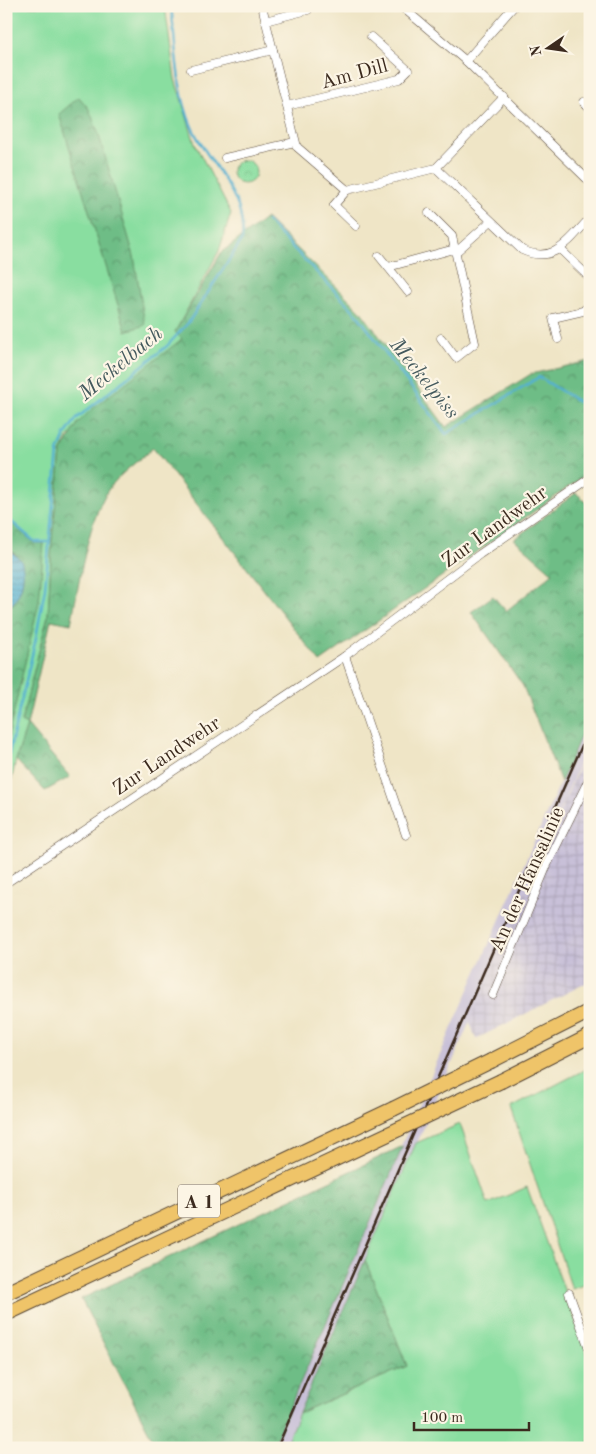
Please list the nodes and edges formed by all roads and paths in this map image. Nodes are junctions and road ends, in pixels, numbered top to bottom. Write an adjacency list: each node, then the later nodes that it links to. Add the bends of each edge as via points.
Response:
1 (262, 6): 6 (street)
2 (317, 6): 5 (street)
3 (401, 6): 9 (street)
4 (514, 6): 9 (street)
5 (309, 8): 6 (street)
6 (265, 21): 8 (street)
7 (371, 37): 12 (street, Am Dill, via 408,70 399,79)
8 (272, 50): 10 (street); 12 (street)
9 (466, 61): 11 (street)
10 (191, 70)
11 (504, 97): 15 (street); 16 (street)
12 (287, 106): 13 (street)
13 (295, 142): 14 (street); 17 (street)
14 (225, 158)
15 (436, 168): 17 (street); 20 (street)
16 (590, 182)
17 (347, 190): 21 (street, via 334,205)
18 (429, 213): 23 (street, via 452,236)
19 (590, 218): 22 (street)
20 (492, 221): 22 (street, via 522,250 534,256); 23 (street)
21 (356, 226)
22 (560, 249): 26 (street)
23 (456, 252): 25 (street, via 451,250); 29 (street, via 475,343 456,358)
24 (379, 256): 25 (street)
25 (388, 267): 27 (street)
26 (590, 278)
27 (408, 292)
28 (590, 305): 30 (street, via 584,311 553,318)
29 (441, 338)
30 (558, 339)
31 (590, 478): 32 (street, Zur Landwehr, via 480,554)
32 (345, 656): 34 (street); 35 (street, Zur Landwehr)
33 (590, 777): 36 (street, An der Hansalinie, via 547,865)
34 (406, 835)
35 (6, 883)
36 (493, 996)
37 (590, 1011): 40 (highway, A 1, bridge, via 393,1110)
38 (590, 1036): 41 (highway, A 1, bridge)
39 (569, 1292): 42 (street)
40 (6, 1293)
41 (6, 1314)
42 (590, 1351)

